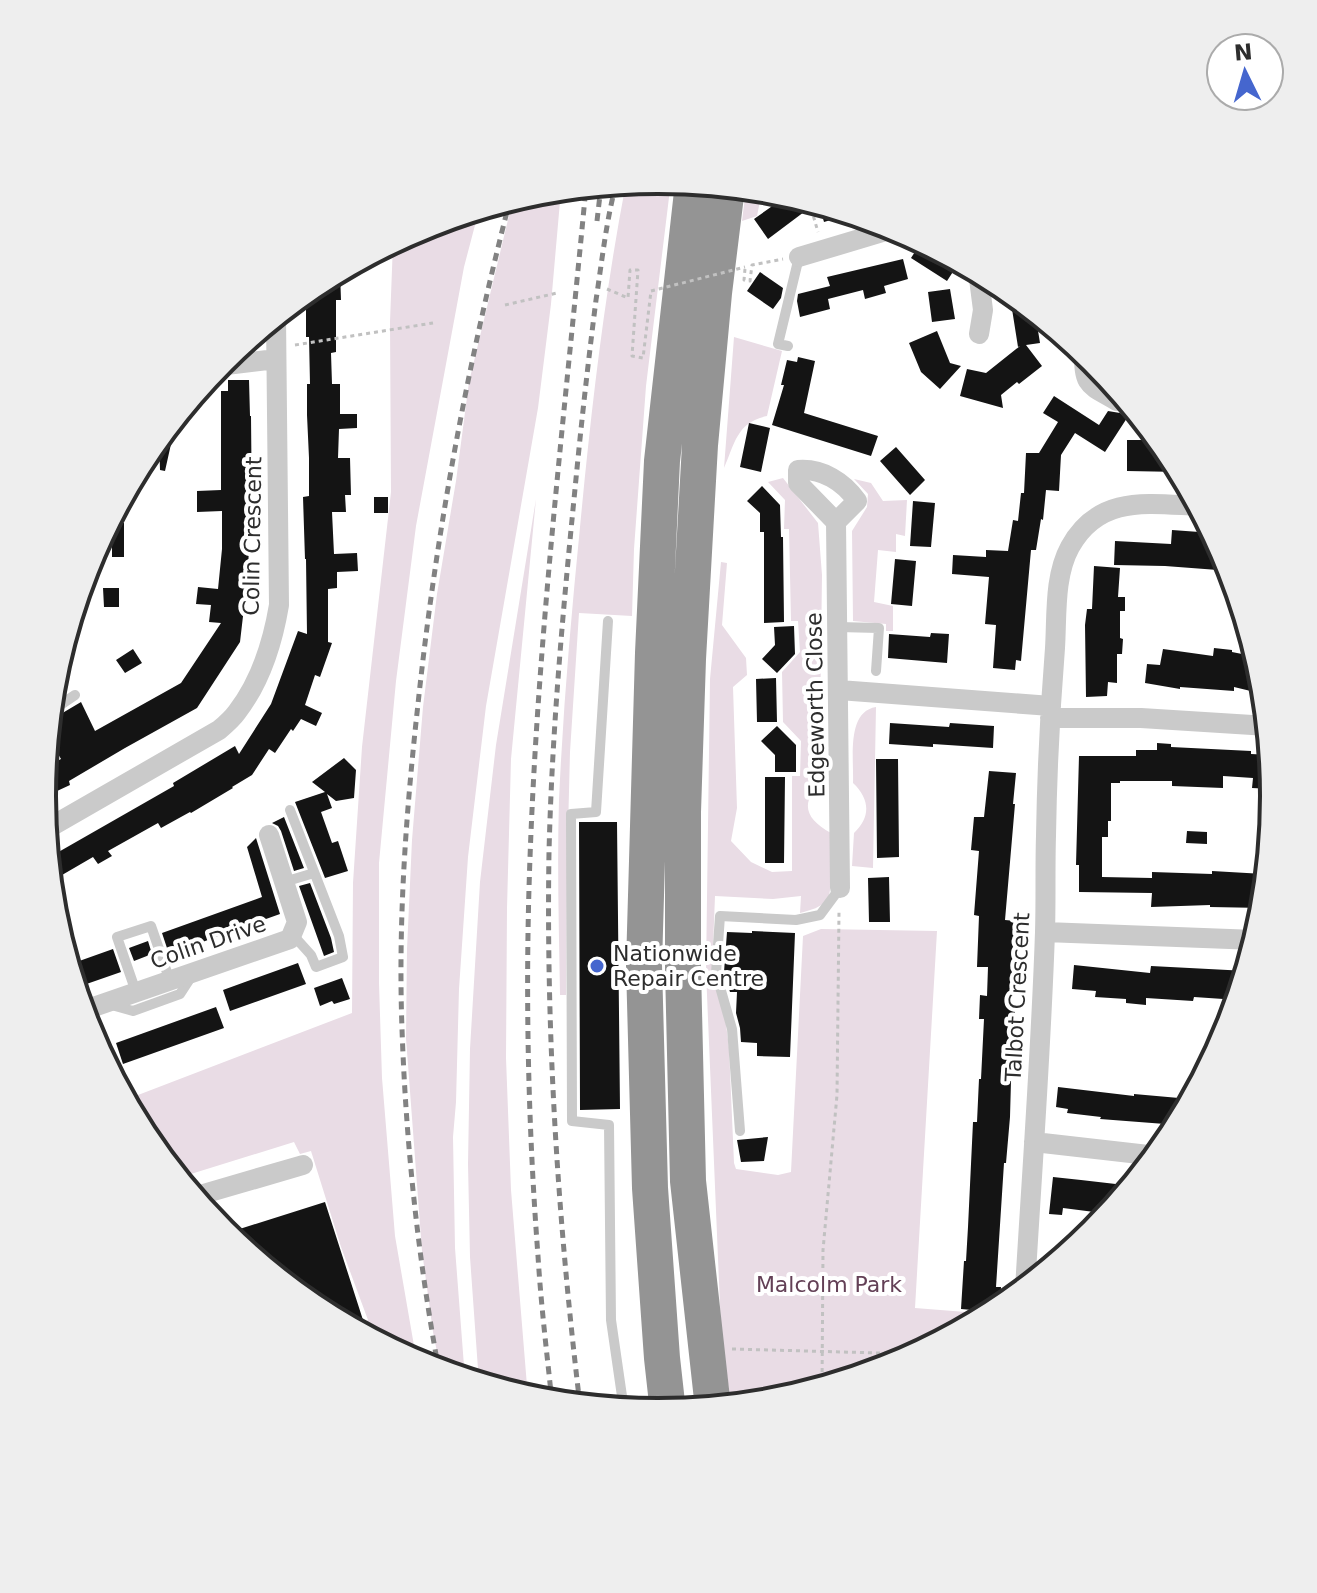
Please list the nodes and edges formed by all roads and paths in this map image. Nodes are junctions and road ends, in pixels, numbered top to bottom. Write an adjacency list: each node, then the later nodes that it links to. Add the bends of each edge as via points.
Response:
1 (692, 195): 56 (highway, via 662,461 644,965 650,1188)
2 (726, 198): 54 (highway, via 700,445 683,812 688,1181)
3 (813, 215): 5 (path)
4 (874, 234): 5 (street)
5 (823, 250): 6 (street)
6 (799, 257): 15 (lane, via 778,344)
7 (774, 260): 9 (path, bridge, via 752,265 750,281 744,280 745,267 651,291 643,358 632,356 638,270 630,270 628,298)
8 (980, 288): 14 (street)
9 (607, 289)
10 (557, 293): 11 (path)
11 (505, 305)
12 (433, 323): 16 (path)
13 (276, 332): 16 (street, Colin Crescent)
14 (979, 334)
15 (788, 346)
16 (276, 354): 17 (street); 31 (street, Colin Crescent, via 279,605 251,691 219,730)
17 (242, 361)
18 (1084, 369): 19 (street, via 1087,381)
19 (1108, 396)
20 (1186, 505): 28 (street, Talbot Crescent, via 1117,506 1080,532 1070,547 1060,580)
21 (836, 522): 23 (street, Edgeworth Close)
22 (608, 621): 55 (lane, via 596,812 571,814 572,1121 609,1125 611,1320)
23 (838, 627): 24 (lane, via 879,628); 25 (street, Edgeworth Close)
24 (876, 671)
25 (839, 690): 28 (street); 35 (street, Edgeworth Close)
26 (75, 695): 27 (lane)
27 (64, 703)
28 (1050, 712): 29 (street); 36 (street, Talbot Crescent)
29 (1257, 725)
30 (290, 810): 33 (lane)
31 (57, 823)
32 (269, 835): 34 (street, Colin Drive)
33 (314, 873): 34 (lane); 37 (lane, via 343,957 316,967)
34 (284, 882): 37 (street, Colin Drive, via 297,922)
35 (840, 888): 44 (lane, via 820,915 796,920 720,916 716,973 732,1029); 51 (path, via 837,1095 823,1250)
36 (1045, 932): 38 (street); 45 (street, Talbot Crescent)
37 (293, 935): 39 (street, Colin Drive)
38 (1243, 940)
39 (194, 972): 40 (street, Colin Drive); 42 (lane, via 180,994 133,1011)
40 (170, 981): 41 (street, Colin Drive); 41 (lane, via 151,926 117,937)
41 (136, 992): 42 (street, Colin Drive)
42 (104, 1003): 43 (street, Colin Drive)
43 (94, 1007)
44 (740, 1131)
45 (1034, 1142): 46 (street); 49 (street, Talbot Crescent)
46 (1142, 1154)
47 (303, 1165): 48 (street)
48 (205, 1193)
49 (1026, 1273)
50 (728, 1349): 51 (path)
51 (823, 1351): 52 (path); 53 (path)
52 (889, 1353)
53 (822, 1376)
54 (712, 1397)
55 (622, 1398)
56 (667, 1399)

